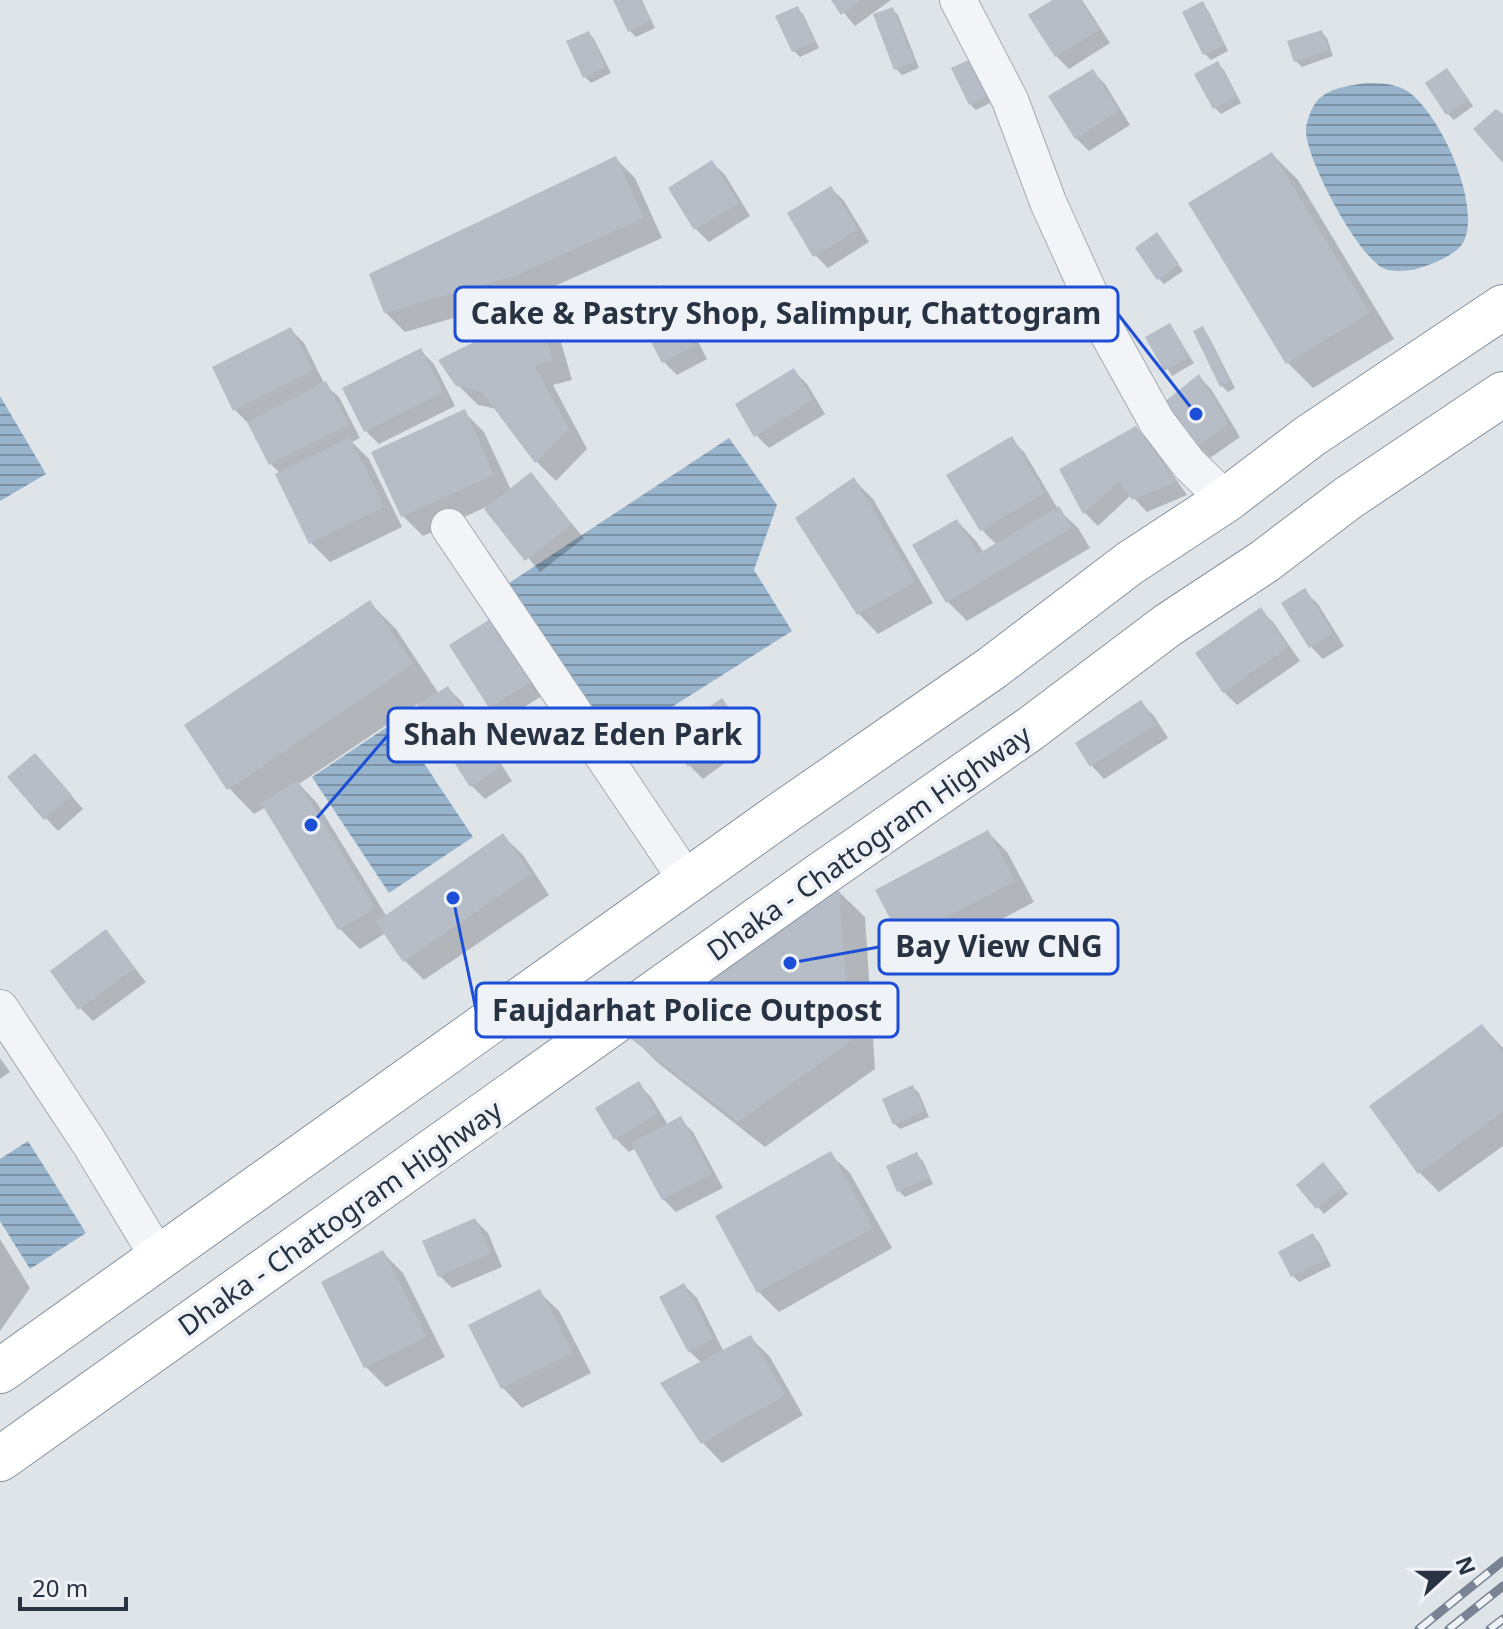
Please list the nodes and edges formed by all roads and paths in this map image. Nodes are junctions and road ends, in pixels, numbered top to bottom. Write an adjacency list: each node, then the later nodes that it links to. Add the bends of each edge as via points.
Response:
1 (958, 0): 4 (street, via 1010,100 1048,202 1106,330 1157,422)
2 (1503, 307): 4 (highway, via 1310,436)
3 (1503, 394): 10 (highway, Dhaka - Chattogram Highway, via 1168,625 1030,729)
4 (1226, 500): 6 (highway, via 1130,563 992,668)
5 (449, 527): 6 (street)
6 (688, 882): 8 (highway)
7 (0, 1008): 8 (street)
8 (159, 1258): 9 (highway)
9 (0, 1371)
10 (0, 1459)

